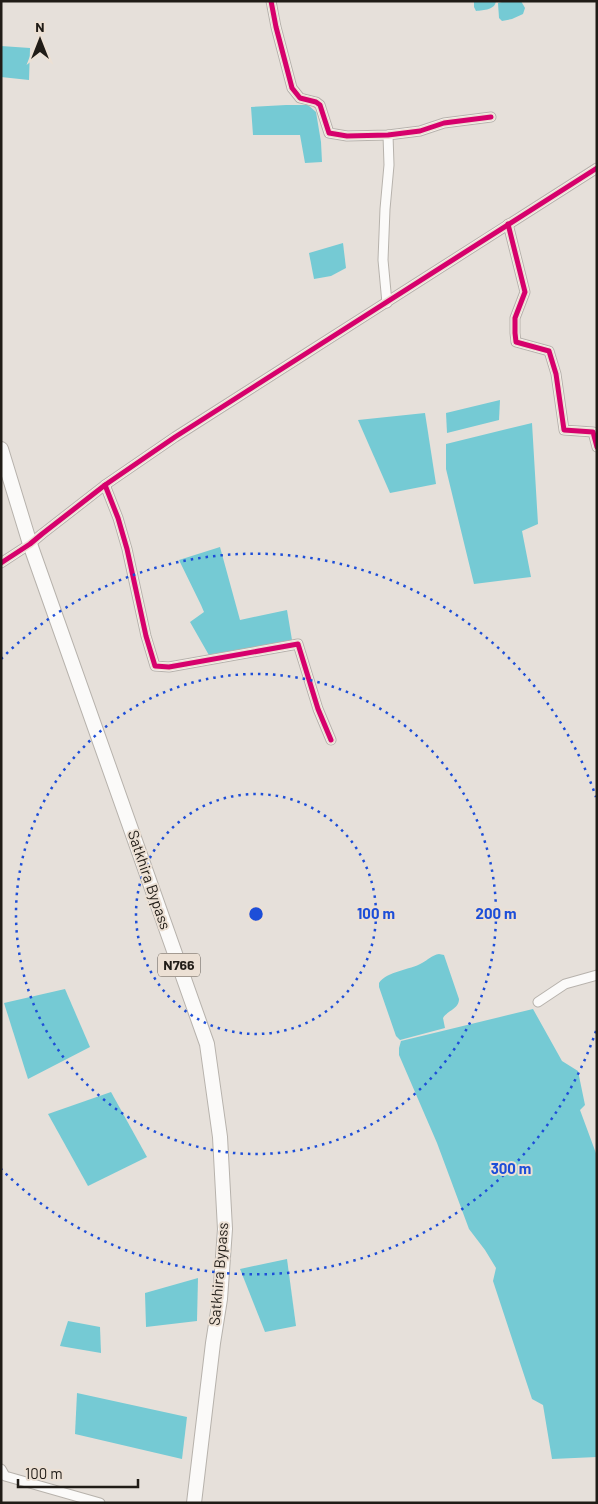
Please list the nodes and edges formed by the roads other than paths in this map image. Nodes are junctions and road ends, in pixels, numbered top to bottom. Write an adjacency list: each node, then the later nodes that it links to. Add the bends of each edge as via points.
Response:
1 (271, 1): 3 (street, via 292,88 300,98 320,105 329,133)
2 (491, 117): 3 (street)
3 (388, 135): 6 (street, via 383,260)
4 (597, 168): 5 (street)
5 (508, 224): 6 (street); 7 (street, via 525,292 515,318 516,342 550,351 564,430 594,432)
6 (386, 302): 9 (street)
7 (597, 447)
8 (1, 449): 10 (highway, Satkhira Bypass / N766)
9 (105, 485): 10 (street); 12 (street, via 127,549 155,666 169,667 298,644)
10 (30, 544): 11 (street); 17 (highway, Satkhira Bypass / N766, via 207,1044 220,1137 225,1229 220,1299)
11 (1, 563)
12 (331, 740)
13 (597, 975): 14 (street, via 565,984)
14 (538, 1002)
15 (1, 1469): 16 (street, via 5,1476)
16 (100, 1503)
17 (194, 1503)

